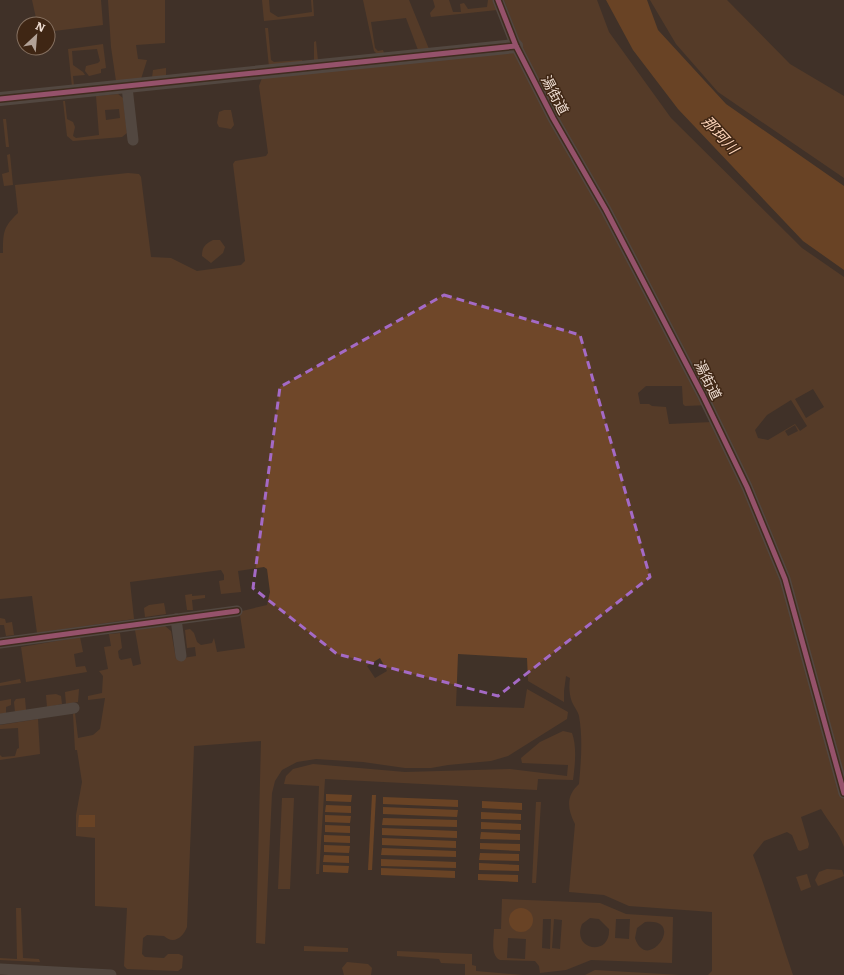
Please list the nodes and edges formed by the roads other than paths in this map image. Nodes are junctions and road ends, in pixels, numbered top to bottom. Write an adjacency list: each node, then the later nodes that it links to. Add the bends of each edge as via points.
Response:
1 (498, 0): 2 (street, 湯街道)
2 (516, 46): 3 (street); 12 (street, 湯街道, via 700,389 747,487 785,579)
3 (127, 87): 4 (street); 5 (street)
4 (0, 99)
5 (133, 140)
6 (237, 611): 7 (street)
7 (176, 619): 8 (street); 9 (street)
8 (0, 643)
9 (181, 656)
10 (74, 708): 11 (street)
11 (0, 719)
12 (844, 793)
13 (0, 968): 14 (street)
14 (112, 975)

